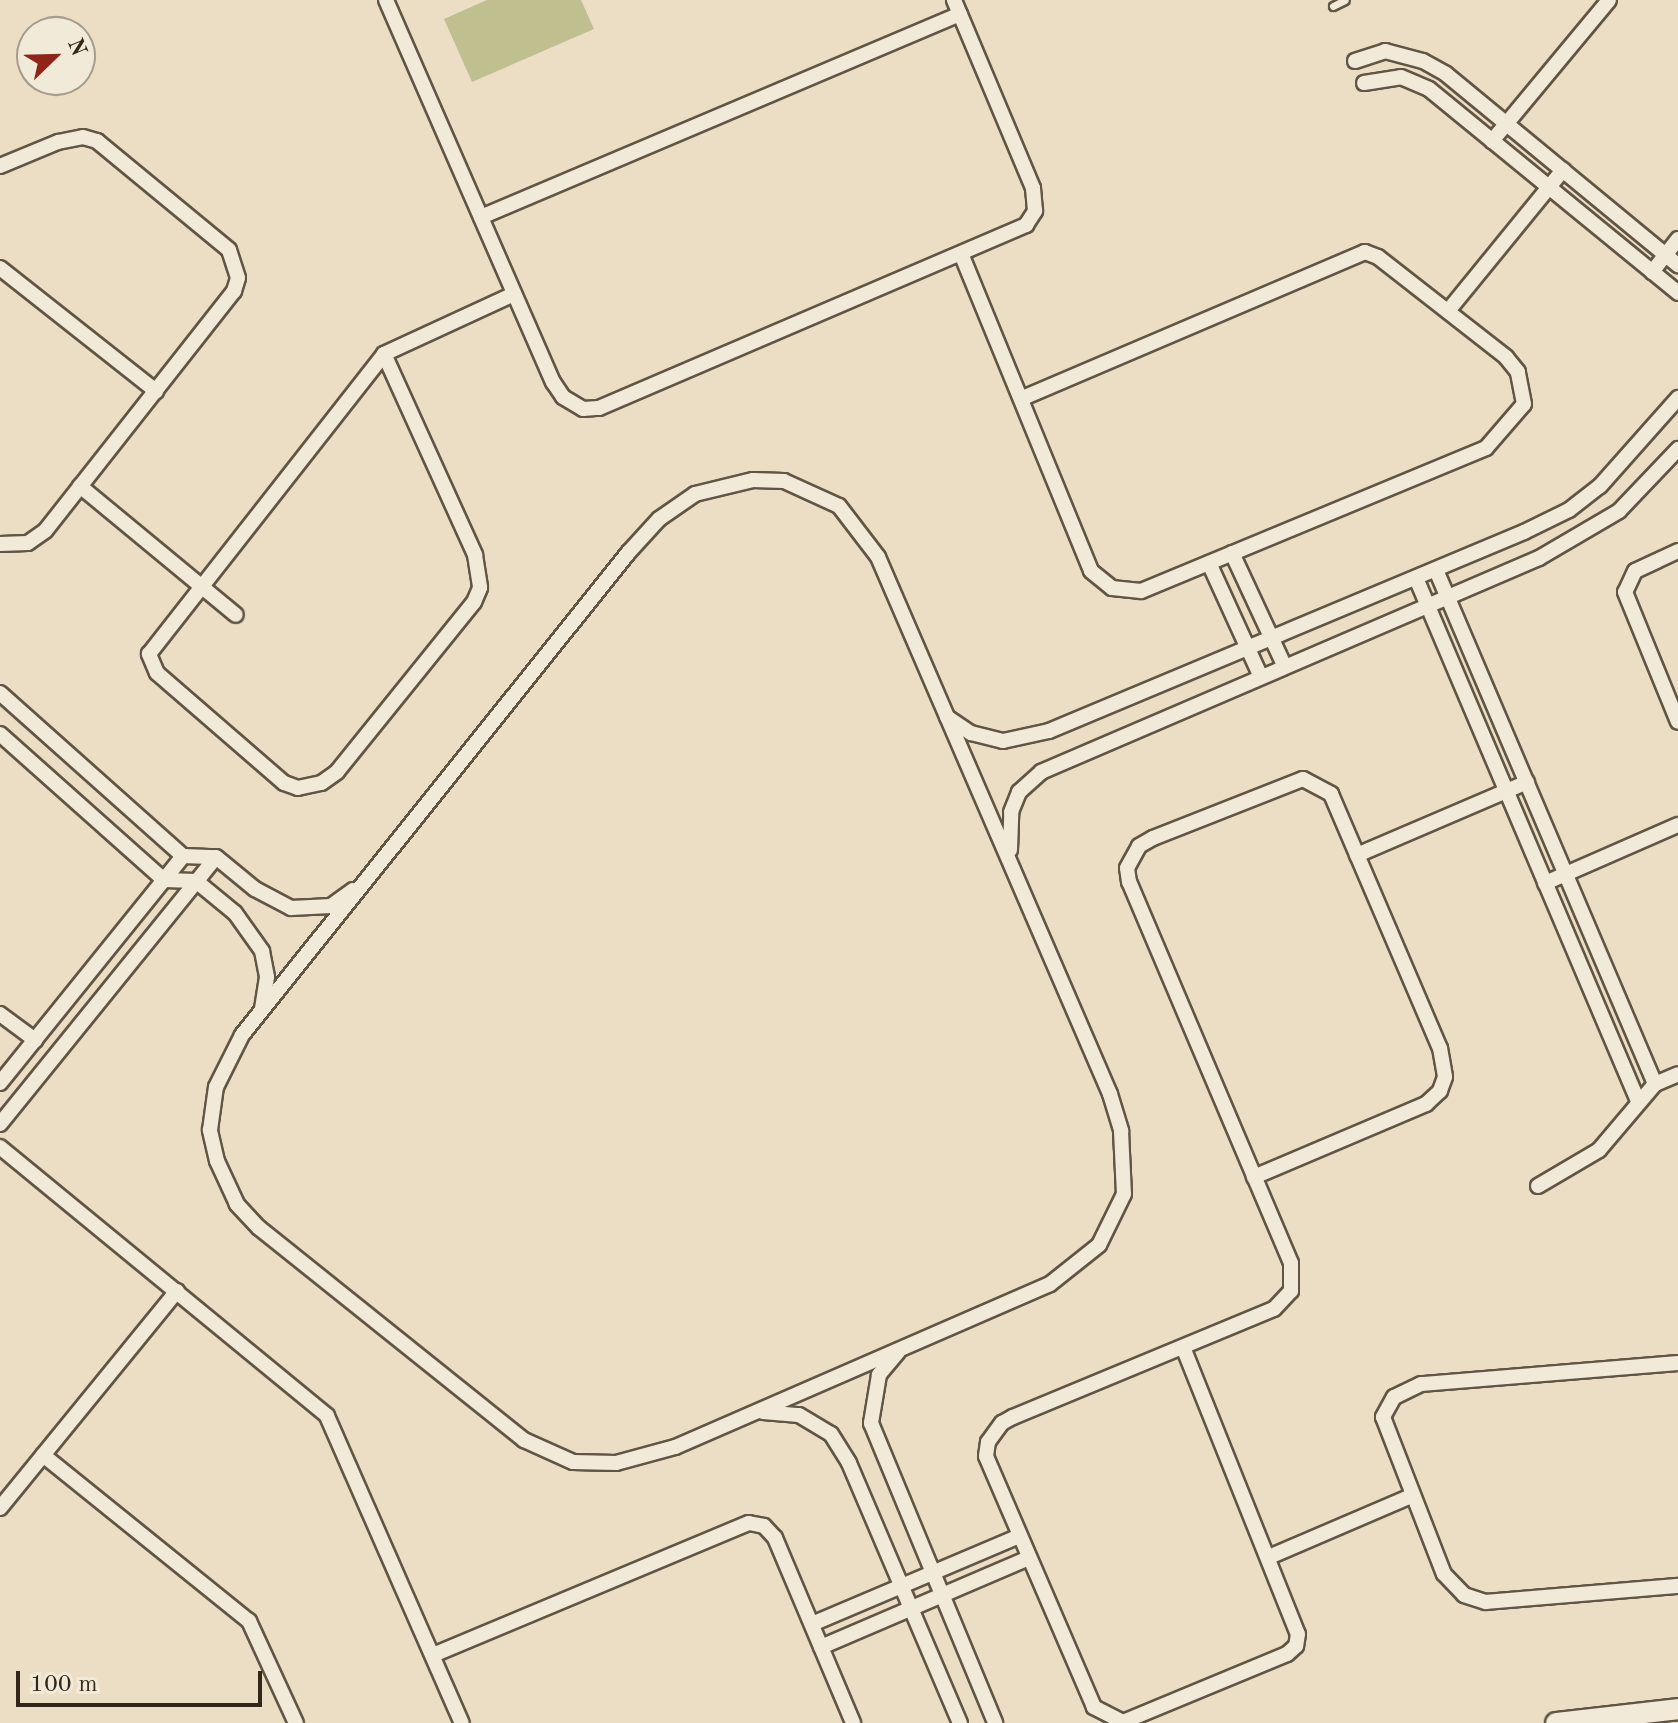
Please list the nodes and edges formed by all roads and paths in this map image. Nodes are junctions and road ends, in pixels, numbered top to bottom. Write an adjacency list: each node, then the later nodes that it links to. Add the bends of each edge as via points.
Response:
1 (386, 0): 14 (street)
2 (954, 0): 6 (street)
3 (1345, 0): 5 (lane)
4 (1609, 0): 9 (street)
5 (1333, 6)
6 (960, 14): 14 (street); 17 (street, via 1033,188 1035,211 1013,234)
7 (1355, 61): 9 (street, via 1385,51 1423,61)
8 (1364, 83): 10 (street, via 1391,76 1410,80)
9 (1507, 123): 10 (street); 12 (street)
10 (1492, 141): 13 (street)
11 (0, 166): 25 (street, via 58,142 83,137 97,141 229,250 237,263 234,291)
12 (1563, 170): 13 (street); 16 (street)
13 (1549, 187): 20 (street); 23 (street)
14 (481, 217): 22 (street)
15 (1678, 239): 16 (street)
16 (1665, 255): 18 (street); 20 (street)
17 (962, 256): 22 (street, via 599,408 583,409 563,397); 27 (street)
18 (1678, 265)
19 (0, 268): 25 (street)
20 (1652, 272): 21 (street)
21 (1678, 293)
22 (514, 294): 24 (street)
23 (1448, 311): 27 (street, via 1365,252); 32 (street, via 1518,372 1524,404 1500,437 1486,448)
24 (384, 354): 36 (street); 36 (street, via 475,555 480,588 337,772 321,783 298,788 284,783 152,665 149,654 158,636)
25 (156, 391): 29 (street)
26 (1678, 398): 34 (street, via 1621,466 1569,510)
27 (1021, 399): 33 (street, via 1100,582 1125,592 1141,591)
28 (1678, 449): 37 (street, via 1608,519 1539,558)
29 (80, 486): 30 (street, via 45,531 28,543); 36 (street)
30 (0, 544)
31 (1678, 551): 46 (street, via 1635,571 1625,592)
32 (1232, 553): 33 (street); 40 (street)
33 (1209, 563): 41 (street)
34 (1436, 570): 35 (street); 37 (street)
35 (1416, 578): 38 (street); 40 (street)
36 (199, 584): 39 (street)
37 (1449, 598): 38 (street); 48 (street)
38 (1428, 606): 42 (street); 49 (street)
39 (236, 615)
40 (1271, 637): 41 (street); 42 (street)
41 (1247, 648): 43 (street); 45 (street, via 1022,739 985,738)
42 (1284, 665): 43 (street)
43 (1260, 675): 54 (street, via 1029,781 1019,792 1007,832)
44 (0, 693): 52 (street)
45 (947, 717): 54 (street); 58 (street, via 878,557 858,525 839,506 784,481 726,482 695,494 659,519)
46 (1678, 722)
47 (0, 734): 56 (street)
48 (1527, 782): 49 (street); 55 (street)
49 (1506, 791): 51 (street); 59 (street)
50 (1678, 825): 55 (street)
51 (1357, 855): 69 (street, via 1440,1048 1445,1077 1426,1104); 69 (street, via 1331,794 1303,779 1153,838 1131,856 1129,882)
52 (183, 856): 53 (street); 56 (street)
53 (216, 857): 57 (street); 58 (street, via 255,889 291,908 331,906)
54 (1014, 874): 73 (street, via 1110,1094 1121,1131 1124,1194 1099,1245 1060,1277)
55 (1566, 874): 59 (street); 65 (street)
56 (164, 880): 57 (street); 62 (street)
57 (196, 881): 60 (street, via 235,913 262,951 267,977); 67 (street)
58 (366, 881): 60 (street)
59 (1545, 883): 66 (street)
60 (262, 1010): 75 (street, via 222,1073 210,1130 225,1183 259,1228 524,1440 551,1455 594,1464 641,1458)
61 (0, 1014): 62 (street)
62 (35, 1040): 64 (street)
63 (1678, 1074): 65 (street)
64 (0, 1083)
65 (1655, 1084): 66 (street)
66 (1638, 1101): 70 (street, via 1599,1150)
67 (0, 1124)
68 (0, 1147): 71 (street)
69 (1254, 1177): 72 (street, via 1291,1263 1291,1291 1274,1309)
70 (1538, 1186)
71 (177, 1291): 76 (street); 89 (street, via 327,1416)
72 (1183, 1347): 79 (street, via 1013,1417 994,1431 986,1456); 80 (street)
73 (900, 1349): 75 (street); 82 (street, via 879,1375 871,1423)
74 (1678, 1363): 77 (street, via 1404,1388 1383,1417)
75 (755, 1413): 83 (street, via 799,1415 831,1434 849,1463)
76 (43, 1455): 78 (street); 91 (street, via 249,1621)
77 (1411, 1496): 80 (street); 84 (street, via 1444,1574 1452,1587 1474,1600)
78 (0, 1508)
79 (1019, 1536): 81 (street); 82 (street)
80 (1269, 1557): 81 (street, via 1294,1617 1296,1646 1123,1722 1094,1707)
81 (1029, 1558): 85 (street)
82 (931, 1573): 83 (street); 85 (street)
83 (902, 1586): 86 (street); 87 (street)
84 (1678, 1586)
85 (941, 1596): 86 (street); 95 (street)
86 (911, 1608): 88 (street); 94 (street)
87 (812, 1624): 88 (street); 89 (street, via 775,1538 764,1526 749,1523)
88 (821, 1647): 93 (street)
89 (433, 1655): 92 (street)
90 (1678, 1709): 96 (main road)
91 (296, 1723)
92 (462, 1723)
93 (853, 1723)
94 (960, 1723)
95 (995, 1723)
96 (1556, 1723)

